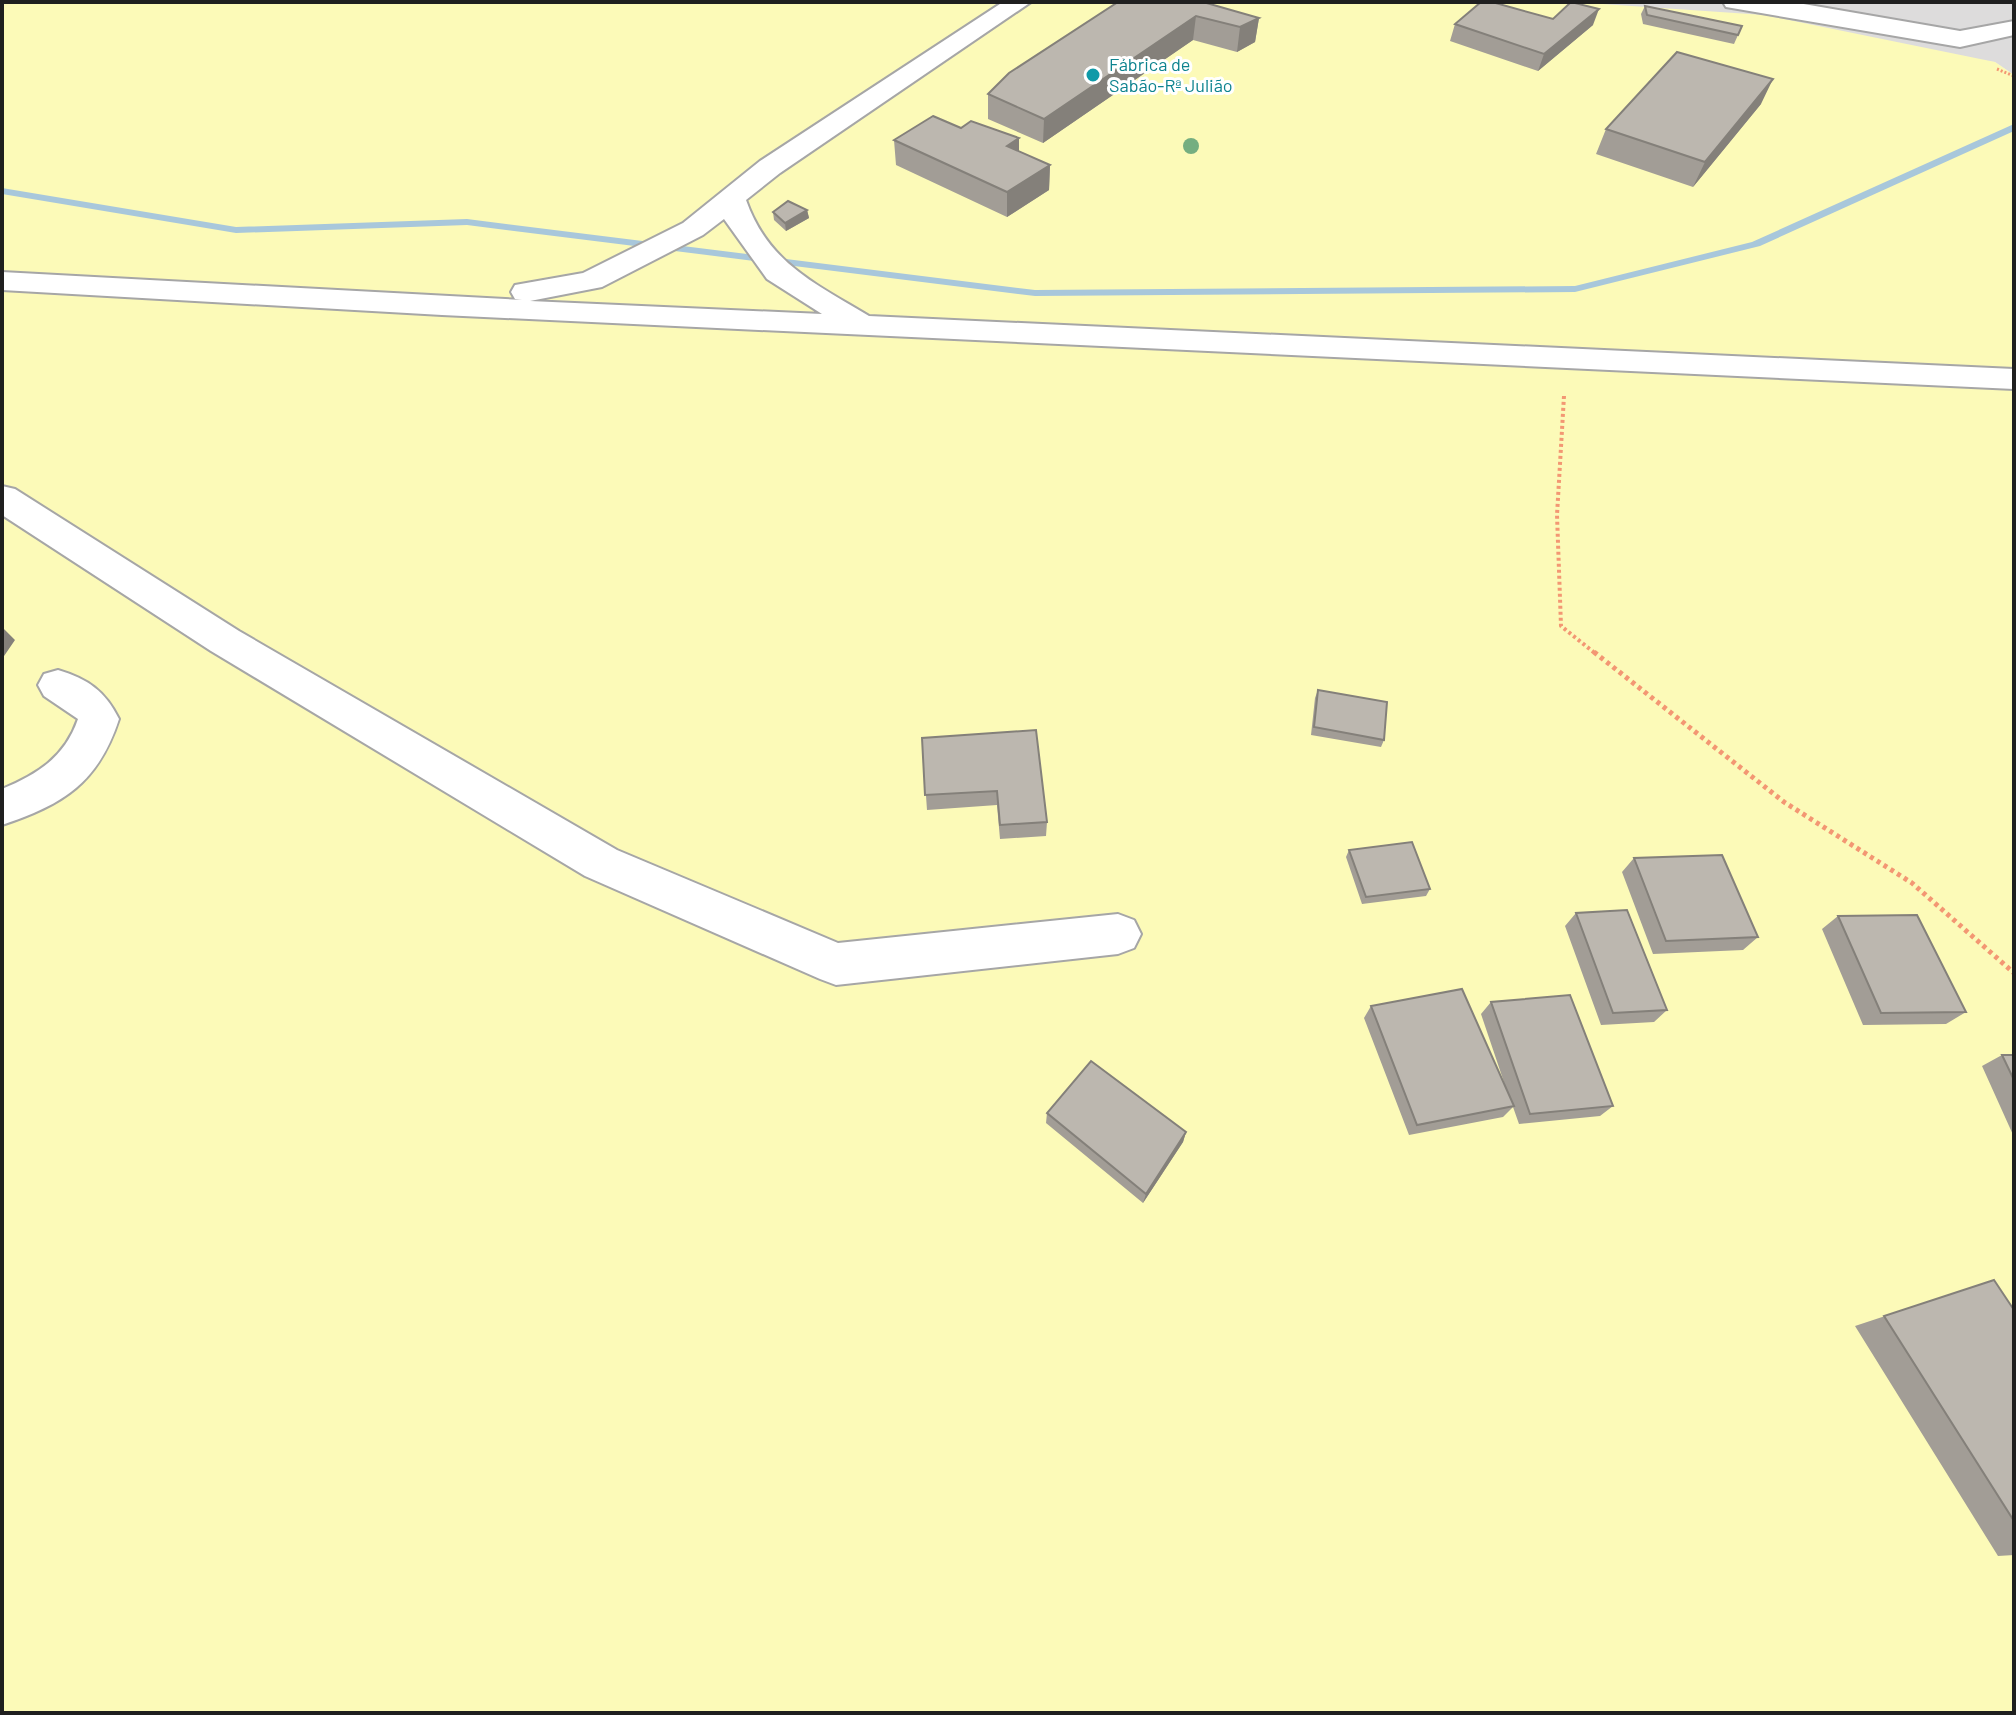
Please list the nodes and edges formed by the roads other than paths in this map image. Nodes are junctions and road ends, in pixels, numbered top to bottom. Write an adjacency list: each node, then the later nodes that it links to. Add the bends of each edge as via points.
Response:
1 (1019, 2): 5 (street, via 770,167)
2 (1735, 2): 3 (street, via 1960,39)
3 (2014, 29): 4 (street)
4 (2009, 57)
5 (732, 200): 7 (street, via 693,229 591,281); 8 (street, via 740,224 778,273)
6 (2, 281): 7 (street)
7 (442, 306): 8 (street)
8 (862, 325): 9 (street)
9 (2014, 379)
10 (2, 498): 13 (street, via 225,641 601,863 836,964)
11 (58, 685): 12 (street, via 91,705 99,719 94,738 63,779)
12 (2, 807)
13 (1118, 934)

